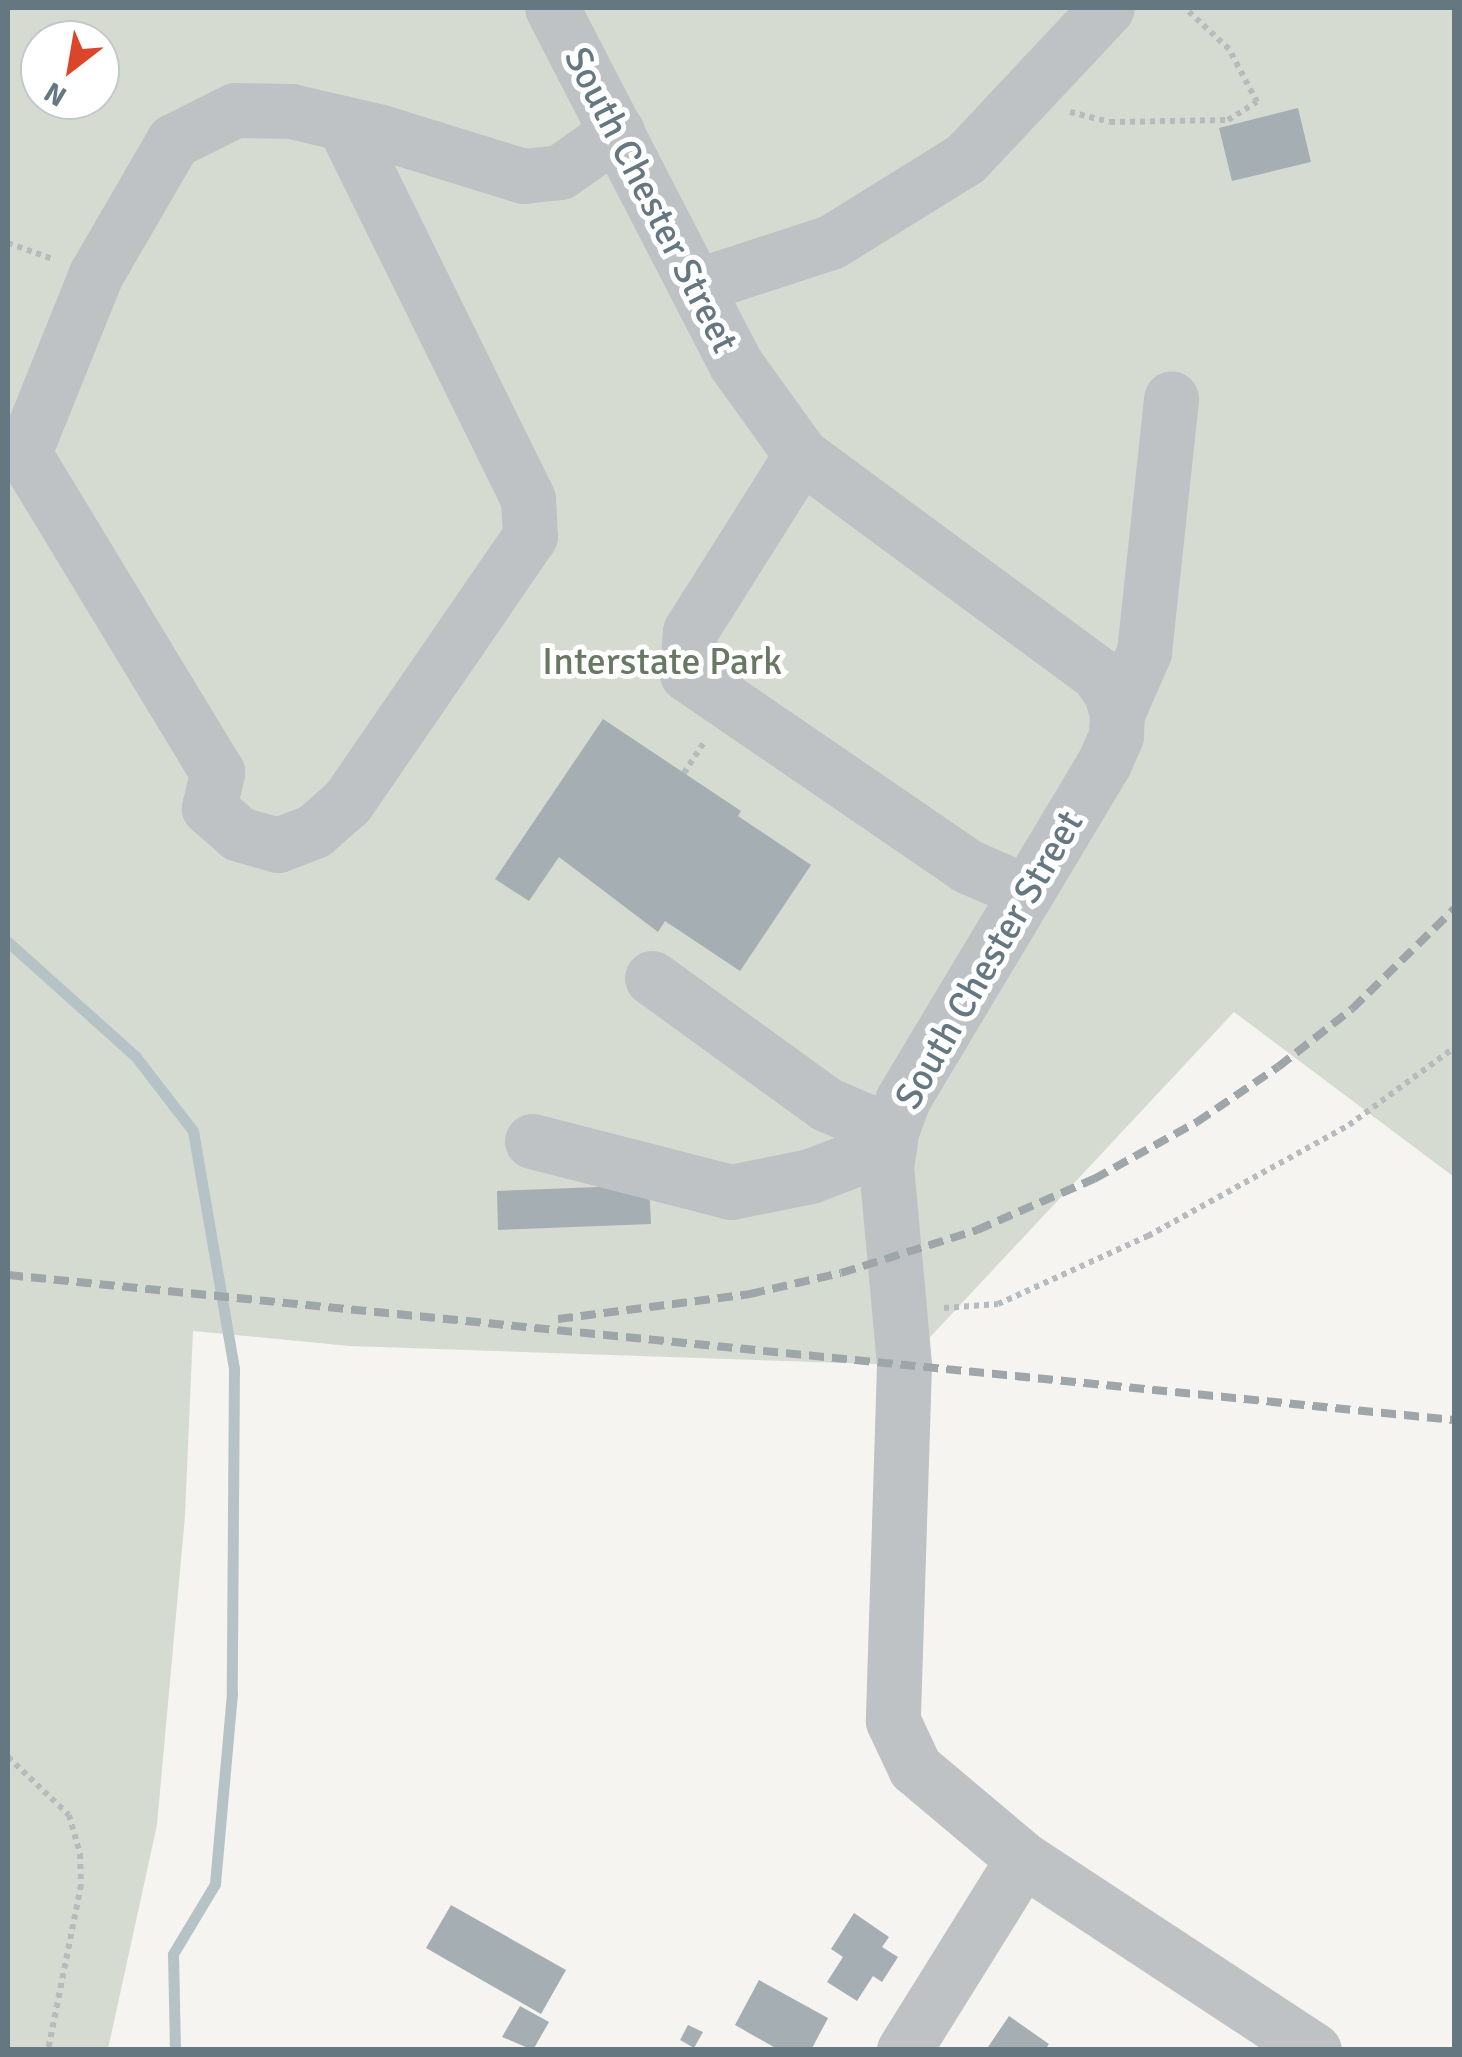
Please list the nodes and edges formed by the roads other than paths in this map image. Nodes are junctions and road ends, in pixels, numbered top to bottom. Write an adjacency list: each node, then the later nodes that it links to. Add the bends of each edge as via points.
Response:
1 (552, 8): 4 (street, South Chester Street)
2 (1107, 8): 5 (street, via 965,159 832,242)
3 (343, 123): 3 (street, via 291,110 235,110 173,141 96,274 24,452 217,772 209,808 239,834 278,845 314,831 347,802 530,536 528,499); 4 (street, via 524,176 560,172)
4 (616, 132): 5 (street, South Chester Street)
5 (696, 286): 7 (street, South Chester Street, via 750,388)
6 (1171, 398): 8 (street, via 1144,652)
7 (801, 455): 8 (street, South Chester Street, via 1098,674); 9 (street, via 690,631 687,674 967,866)
8 (1118, 714): 9 (street, South Chester Street, via 1104,764)
9 (1027, 892): 11 (street, South Chester Street, via 903,1099)
10 (652, 978): 11 (street, via 826,1104)
11 (890, 1139): 12 (street, via 810,1176 731,1192); 13 (street, South Chester Street, via 904,1366 893,1721 916,1768)
12 (532, 1141)
13 (1023, 1860): 14 (street); 15 (street, South Chester Street)
14 (904, 2050)
15 (1314, 2050)

